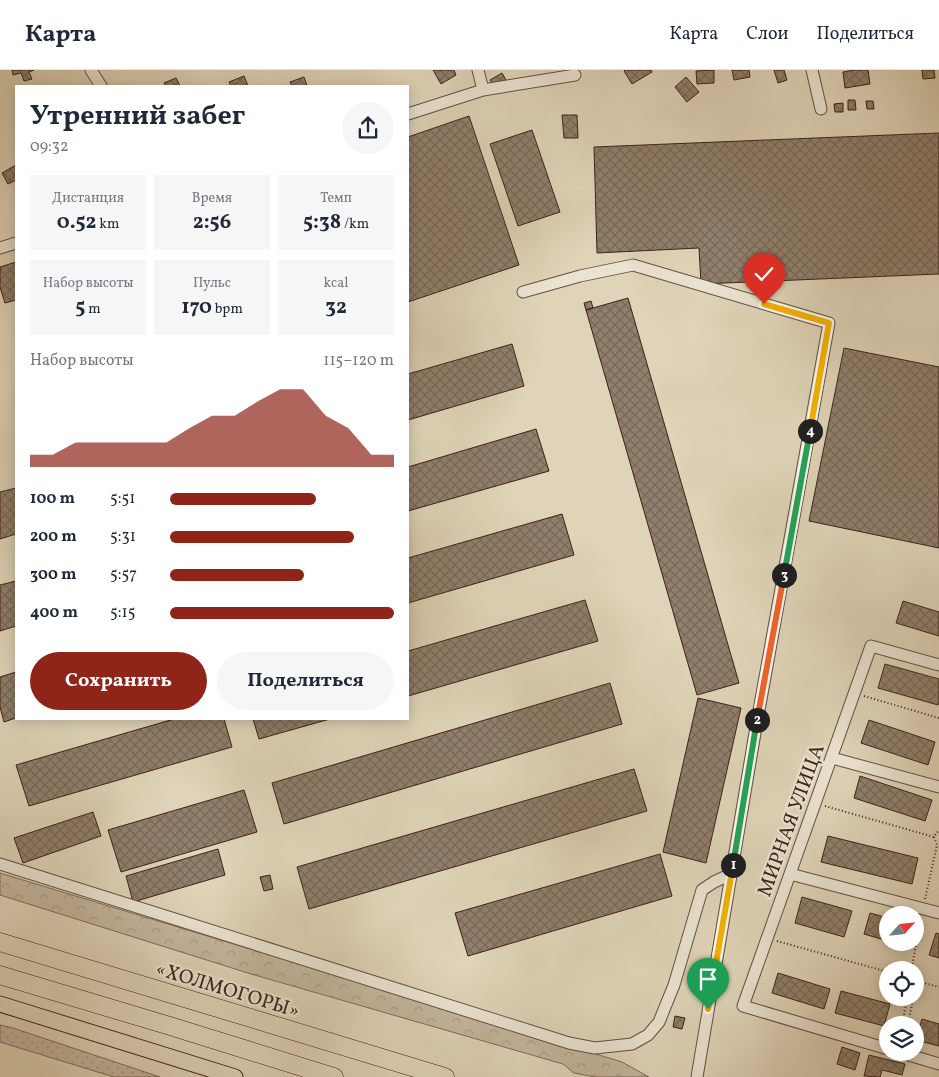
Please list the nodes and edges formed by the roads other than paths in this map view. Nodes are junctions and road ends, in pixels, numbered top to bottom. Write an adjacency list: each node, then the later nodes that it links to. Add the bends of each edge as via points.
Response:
1 (90, 70): 5 (street)
2 (478, 70): 6 (street)
3 (812, 70): 7 (street)
4 (575, 75): 6 (street)
5 (100, 85)
6 (484, 90): 8 (street)
7 (821, 109)
8 (409, 114)
9 (15, 243): 10 (street)
10 (0, 248)
11 (523, 292): 16 (street, via 633,265 829,323)
12 (939, 665): 13 (street, МИРНАЯ УЛИЦА, via 872,646)
13 (832, 758): 14 (street); 17 (street, МИРНАЯ УЛИЦА)
14 (939, 786)
15 (0, 864): 16 (street, via 560,1040 595,1048 632,1044 648,1035 659,1022 674,985 702,890)
16 (731, 874): 28 (street)
17 (790, 874): 18 (street); 22 (street, МИРНАЯ УЛИЦА, via 743,1006)
18 (939, 913)
19 (0, 942): 27 (highway, «ХОЛМОГОРЫ»)
20 (0, 975): 26 (highway)
21 (0, 1004): 25 (main road)
22 (879, 1046)
23 (924, 1060): 24 (street)
24 (939, 1064)
25 (235, 1077)
26 (334, 1077)
27 (445, 1077)
28 (697, 1077)

